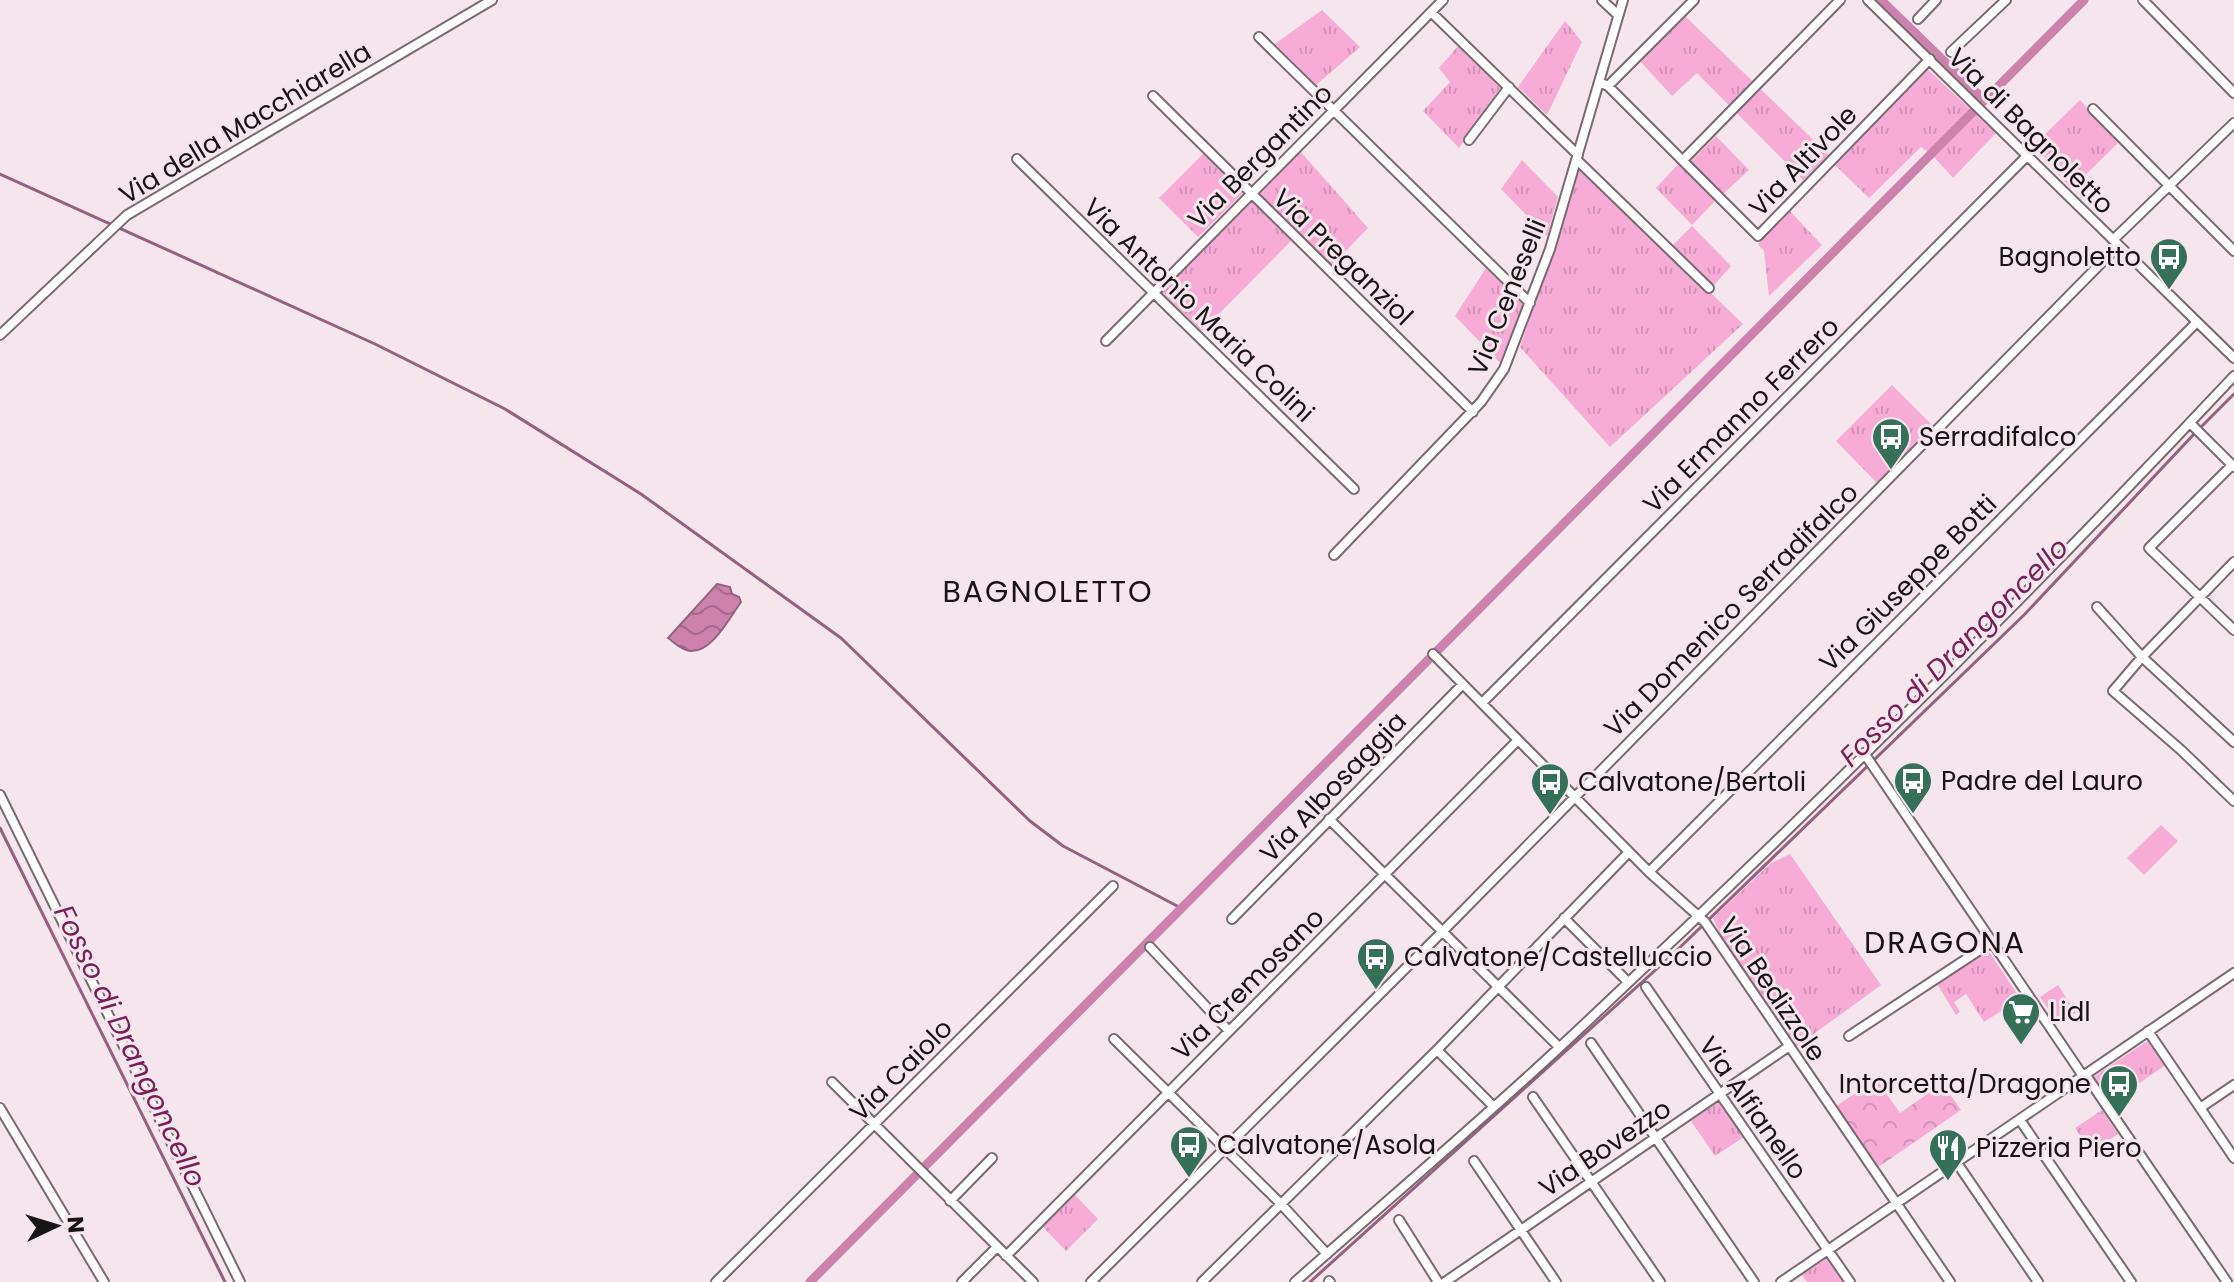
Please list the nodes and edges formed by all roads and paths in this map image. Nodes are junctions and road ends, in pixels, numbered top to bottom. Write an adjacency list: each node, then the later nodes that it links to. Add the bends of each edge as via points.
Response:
1 (492, 0): 37 (street, Via della Macchiarella, via 127,215)
2 (1443, 0): 11 (street, Via Bergantino)
3 (1602, 0): 12 (street)
4 (1623, 0): 12 (street, Via Ceneselli)
5 (1694, 0): 17 (street)
6 (1840, 0): 28 (street)
7 (1868, 0): 16 (street, Via di Bagnoletto)
8 (1936, 0): 13 (street)
9 (2006, 0): 15 (street)
10 (2143, 0): 19 (street)
11 (1431, 12): 18 (street); 22 (street, Via Bergantino)
12 (1618, 15): 17 (street, Via Ceneselli)
13 (1918, 19)
14 (1259, 37): 22 (street)
15 (1951, 52)
16 (1930, 59): 25 (street, Via di Bagnoletto); 28 (street, Via Altivole, via 1758,236)
17 (1603, 84): 26 (street, Via Ceneselli); 28 (street, Via Altivole)
18 (1509, 87): 24 (street); 26 (street)
19 (2234, 93)
20 (1153, 96): 30 (street, Via Preganziol)
21 (2093, 109): 29 (street)
22 (1333, 110): 30 (street, Via Bergantino); 35 (street)
23 (2234, 123): 29 (street, Via Domenico Serradifalco)
24 (1469, 140)
25 (2028, 155): 31 (street, Via di Bagnoletto); 53 (street, Via Ermanno Ferrero)
26 (1577, 158): 33 (street); 35 (street, Via Ceneselli)
27 (1017, 159): 34 (street, Via Antonio Maria Colini)
28 (1683, 160)
29 (2170, 186): 31 (street, Via Domenico Serradifalco); 32 (street)
30 (1249, 193): 34 (street, Via Bergantino); 41 (street, Via Preganziol)
31 (2116, 243): 36 (street, Via di Bagnoletto); 58 (street, Via Domenico Serradifalco)
32 (2234, 251)
33 (1709, 288)
34 (1153, 292): 38 (street, Via Bergantino); 44 (street, Via Antonio Maria Colini)
35 (1530, 303): 41 (street, Via Ceneselli, via 1500,376)
36 (2197, 322): 39 (street, Via di Bagnoletto); 62 (street, Via Giuseppe Botti)
37 (0, 335)
38 (1106, 341)
39 (2234, 358)
40 (2234, 376): 42 (street)
41 (1473, 412): 45 (street, Via Ceneselli)
42 (2192, 425): 43 (street); 56 (street)
43 (2233, 466): 47 (street, via 2149,548)
44 (1354, 489)
45 (1334, 555)
46 (2234, 562): 47 (street)
47 (2199, 598): 49 (street); 51 (street)
48 (2097, 607): 51 (street)
49 (2234, 630)
50 (1433, 654): 52 (street, Via Bedizzole)
51 (2142, 657): 55 (street); 59 (street, via 2113,691)
52 (1463, 684): 53 (street, Via Bedizzole); 60 (street, Via Albosaggia)
53 (1482, 703): 54 (street, Via Bedizzole)
54 (1518, 740): 58 (street, Via Bedizzole); 63 (street, Via Cremosano)
55 (2234, 742)
56 (1864, 753): 65 (street); 69 (street)
57 (0, 795): 111 (street)
58 (1575, 797): 61 (street, Via Bedizzole); 68 (street, Via Domenico Serradifalco)
59 (2234, 801)
60 (1329, 819): 63 (street); 67 (street, Via Albosaggia)
61 (1629, 852): 62 (street, Via Bedizzole); 66 (street)
62 (1649, 872): 65 (street, Via Bedizzole)
63 (1385, 875): 68 (street); 75 (street, Via Cremosano)
64 (1113, 886): 93 (street, Via Caiolo)
65 (1696, 916): 72 (street); 81 (street, Via Bedizzole, via 1711,930)
66 (1564, 918): 72 (street); 73 (street)
67 (1232, 919)
68 (1443, 931): 73 (street); 95 (street, Via Domenico Serradifalco)
69 (1992, 942): 77 (street); 83 (street)
70 (1150, 947): 75 (street)
71 (2234, 973): 76 (street)
72 (1627, 981): 80 (street)
73 (1497, 986): 80 (street); 82 (street)
74 (1646, 987): 87 (street, Via Alfianello)
75 (1229, 1031): 86 (street, Via Cremosano)
76 (2148, 1031): 83 (street); 91 (street)
77 (1849, 1036)
78 (1114, 1039): 86 (street)
79 (1591, 1043): 94 (street)
80 (1559, 1047): 89 (street)
81 (1788, 1047): 87 (street, Via Bovezzo); 103 (street, Via Bedizzole)
82 (1437, 1050): 89 (street); 102 (street)
83 (2084, 1075): 92 (street); 128 (street)
84 (832, 1082): 93 (street)
85 (2234, 1085): 91 (street)
86 (1168, 1092): 95 (street); 109 (street, Via Cremosano)
87 (1719, 1095): 94 (street, Via Bovezzo); 107 (street, Via Alfianello)
88 (1533, 1097): 100 (street)
89 (1493, 1106): 108 (street)
90 (0, 1108): 110 (street)
91 (2200, 1108): 97 (street)
92 (2020, 1120): 99 (street); 127 (street)
93 (875, 1125): 101 (street); 112 (street, Via Caiolo)
94 (1655, 1139): 100 (street, Via Bovezzo); 122 (street)
95 (1225, 1148): 102 (street); 115 (street, Via Domenico Serradifalco)
96 (992, 1158): 101 (street)
97 (2234, 1158)
98 (1474, 1161): 105 (street)
99 (1957, 1163): 103 (street); 126 (street)
100 (1591, 1182): 105 (street, Via Bovezzo); 121 (street)
101 (950, 1201): 106 (street)
102 (1281, 1204): 108 (street); 116 (street)
103 (1895, 1204): 107 (street); 125 (street, Via Bedizzole)
104 (1399, 1220): 118 (street)
105 (1521, 1230): 119 (street, Via Bovezzo); 120 (street)
106 (997, 1247): 109 (street); 113 (street)
107 (1827, 1250): 123 (street); 124 (street, Via Alfianello)
108 (1327, 1254): 117 (street)
109 (1006, 1256): 114 (street)
110 (104, 1282)
111 (240, 1282)
112 (716, 1282)
113 (962, 1282)
114 (1033, 1282)
115 (1091, 1282)
116 (1202, 1282)
117 (1295, 1282)
118 (1438, 1282)
119 (1445, 1282)
120 (1556, 1282)
121 (1660, 1282)
122 (1754, 1282)
123 (1781, 1282)
124 (1850, 1282)
125 (1950, 1282)
126 (2038, 1282)
127 (2131, 1282)
128 (2227, 1282)

